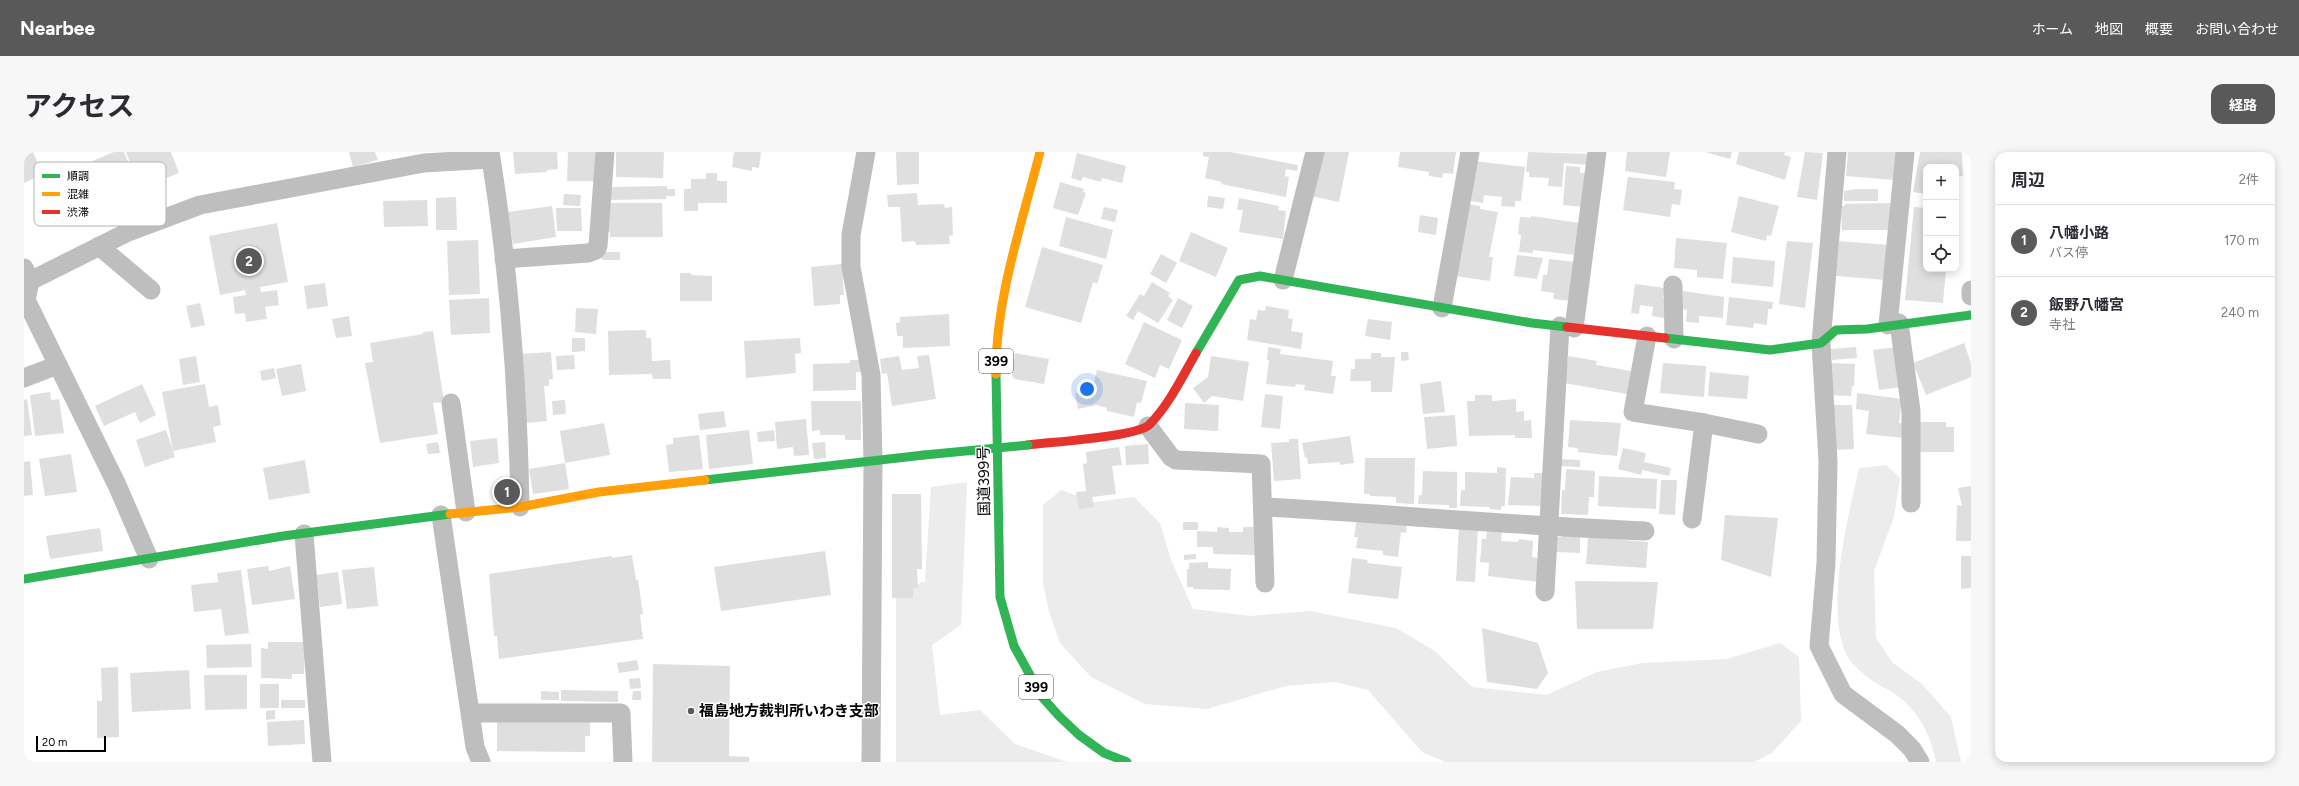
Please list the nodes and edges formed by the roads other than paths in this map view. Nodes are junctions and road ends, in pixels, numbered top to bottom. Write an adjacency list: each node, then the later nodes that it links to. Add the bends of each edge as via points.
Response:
1 (605, 152): 13 (street, via 596,250 588,253)
2 (866, 152): 33 (street, via 851,235 851,267 872,375)
3 (1040, 152): 52 (main road, 国道399号 / 399, via 1008,281 996,350 1000,597 1014,646 1042,697 1079,735 1104,753)
4 (1315, 152): 15 (street)
5 (1470, 152): 20 (street)
6 (1597, 152): 23 (street)
7 (1837, 152): 26 (street)
8 (1905, 152): 22 (street)
9 (490, 156): 10 (street, via 424,163 200,205); 13 (street)
10 (166, 218)
11 (144, 226): 12 (street)
12 (99, 246): 14 (street); 17 (street)
13 (504, 259): 35 (street, via 518,407)
14 (26, 278): 27 (street, via 26,300)
15 (1283, 280): 20 (main road); 31 (main road, via 1260,276 1239,280 1168,400)
16 (1673, 285): 25 (street)
17 (151, 290)
18 (1971, 290): 19 (street)
19 (1971, 296)
20 (1442, 308): 23 (main road)
21 (1971, 315): 22 (main road)
22 (1893, 324): 26 (main road, via 1867,329 1836,330); 34 (street, via 1911,412)
23 (1567, 327): 24 (main road); 40 (street)
24 (1647, 336): 25 (main road); 30 (street, via 1633,412)
25 (1674, 339): 26 (main road, via 1770,350)
26 (1821, 343): 53 (street, via 1828,461 1826,563 1819,646 1843,694 1897,734 1912,749)
27 (58, 365): 28 (street); 43 (street, via 117,485)
28 (24, 378)
29 (451, 403): 37 (street)
30 (1704, 423): 32 (street); 39 (street)
31 (1148, 426): 33 (main road, bridge, via 1128,433 1028,446); 36 (street, via 1176,460 1261,464)
32 (1758, 434)
33 (873, 461): 35 (main road, via 599,492); 51 (street)
34 (1911, 503)
35 (520, 507): 37 (main road)
36 (1264, 507): 40 (street, via 1364,512); 45 (street)
37 (466, 512): 38 (main road)
38 (442, 515): 42 (main road); 47 (street)
39 (1692, 519)
40 (1550, 528): 41 (street); 46 (street)
41 (1645, 531)
42 (304, 534): 43 (main road); 48 (street)
43 (149, 559): 44 (main road)
44 (24, 579)
45 (1265, 583)
46 (1545, 592)
47 (471, 713): 49 (street, via 475,747); 50 (street, via 621,713)
48 (322, 762)
49 (481, 762)
50 (623, 762)
51 (871, 762)
52 (1127, 762)
53 (1920, 762)

